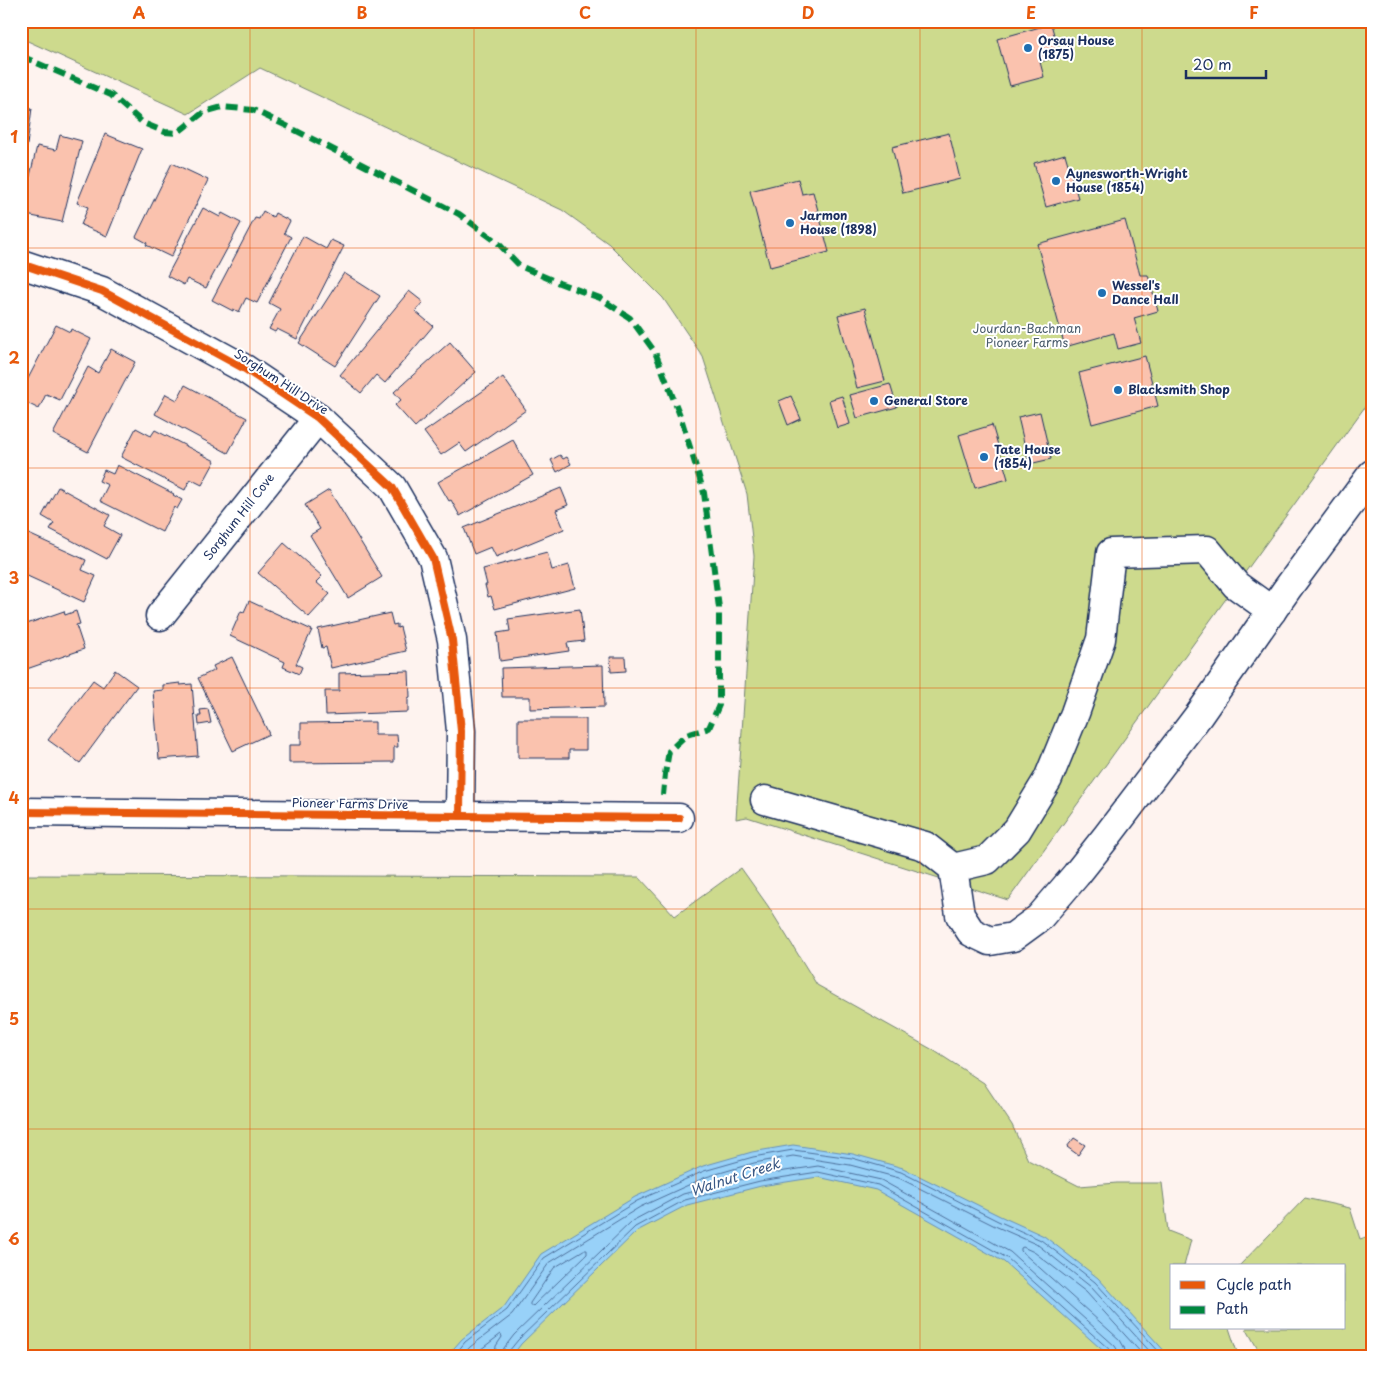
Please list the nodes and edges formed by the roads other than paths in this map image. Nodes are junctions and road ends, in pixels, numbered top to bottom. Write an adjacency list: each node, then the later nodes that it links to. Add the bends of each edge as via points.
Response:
1 (21, 264): 2 (street, Sorghum Hill Drive, via 102,291 245,369)
2 (318, 418): 5 (street, Sorghum Hill Cove); 8 (street, Sorghum Hill Drive, via 392,487 433,558 452,640 461,731)
3 (1372, 474): 4 (street)
4 (1272, 611): 10 (street, via 1199,715 1107,836 1039,918 1014,938 990,941 971,932 960,915); 10 (street, via 1236,585 1207,550 1111,553 1102,639 1048,779 1017,830 987,860)
5 (160, 616)
6 (765, 800): 10 (street, via 926,846)
7 (21, 812): 8 (street, Pioneer Farms Drive)
8 (460, 816): 9 (street, Pioneer Farms Drive)
9 (679, 818)
10 (953, 868)

